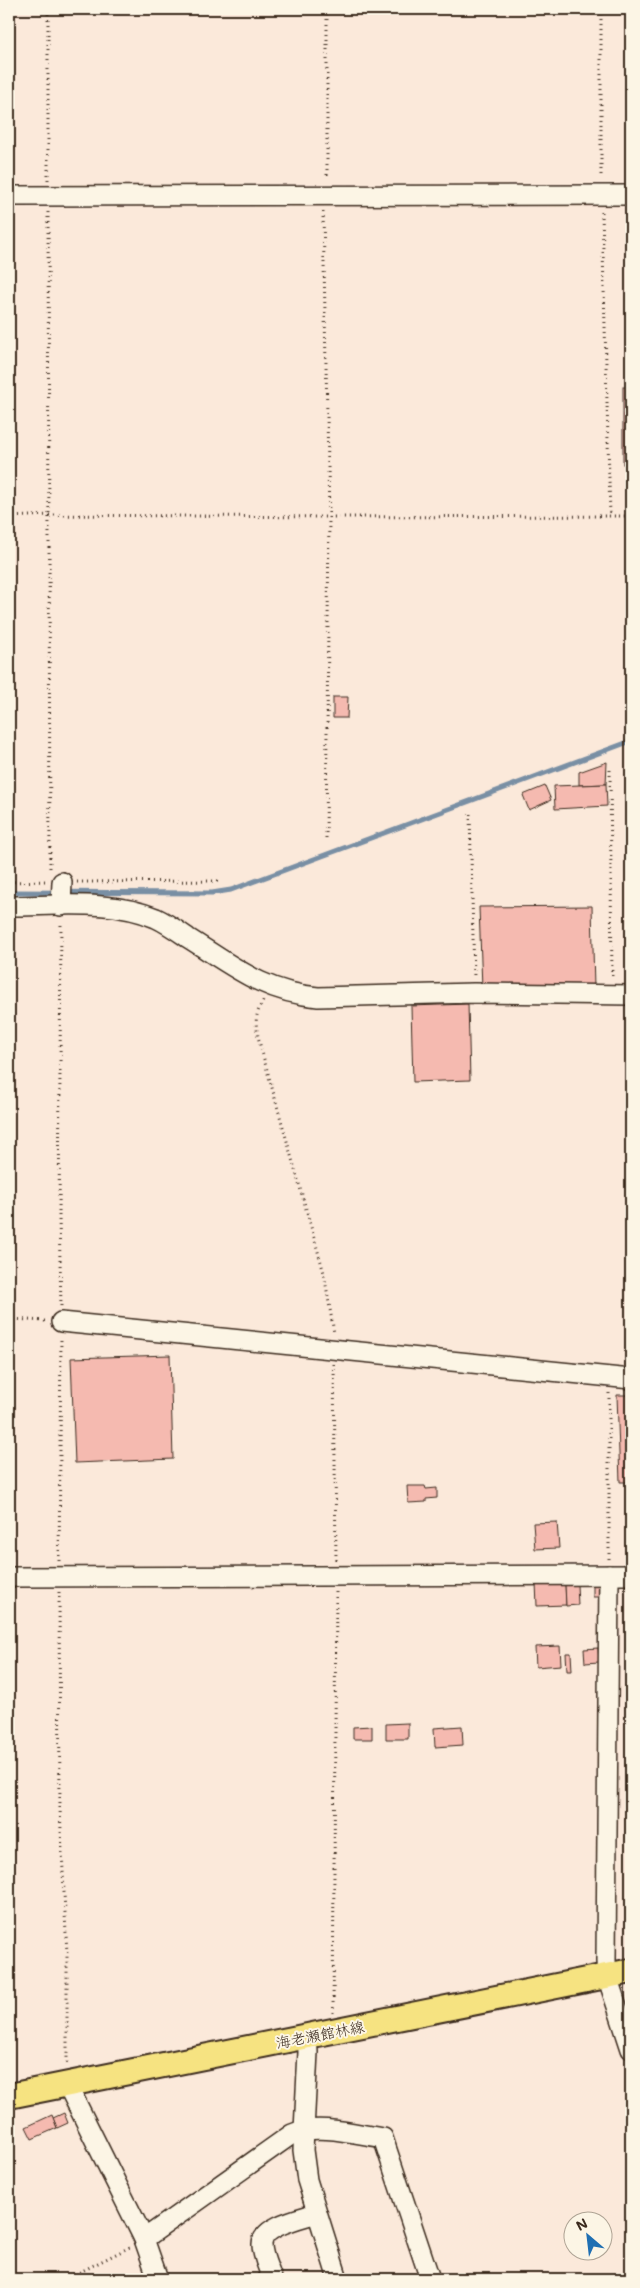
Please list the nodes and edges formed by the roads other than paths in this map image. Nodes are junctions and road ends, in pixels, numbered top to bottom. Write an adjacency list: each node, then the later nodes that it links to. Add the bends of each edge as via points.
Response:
1 (631, 195): 2 (street)
2 (9, 196)
3 (9, 906): 4 (street, via 62,894 158,919 272,988 296,995 474,993)
4 (626, 999)
5 (61, 1322): 6 (street)
6 (631, 1378)
7 (609, 1575): 8 (street); 9 (street); 11 (street)
8 (631, 1575)
9 (9, 1577)
10 (631, 1971): 11 (main road, 海老瀬館林線)
11 (607, 1976): 12 (main road, 海老瀬館林線); 13 (street)
12 (307, 2036): 14 (main road, 海老瀬館林線); 16 (street)
13 (631, 2050)
14 (67, 2084): 15 (main road, 海老瀬館林線); 18 (street)
15 (9, 2096)
16 (302, 2129): 17 (street, via 305,2165); 18 (street); 22 (street, via 383,2138)
17 (316, 2213): 20 (street, via 275,2227 264,2236 262,2245); 21 (street)
18 (144, 2239): 19 (street)
19 (158, 2279)
20 (272, 2279)
21 (338, 2279)
22 (430, 2279)

